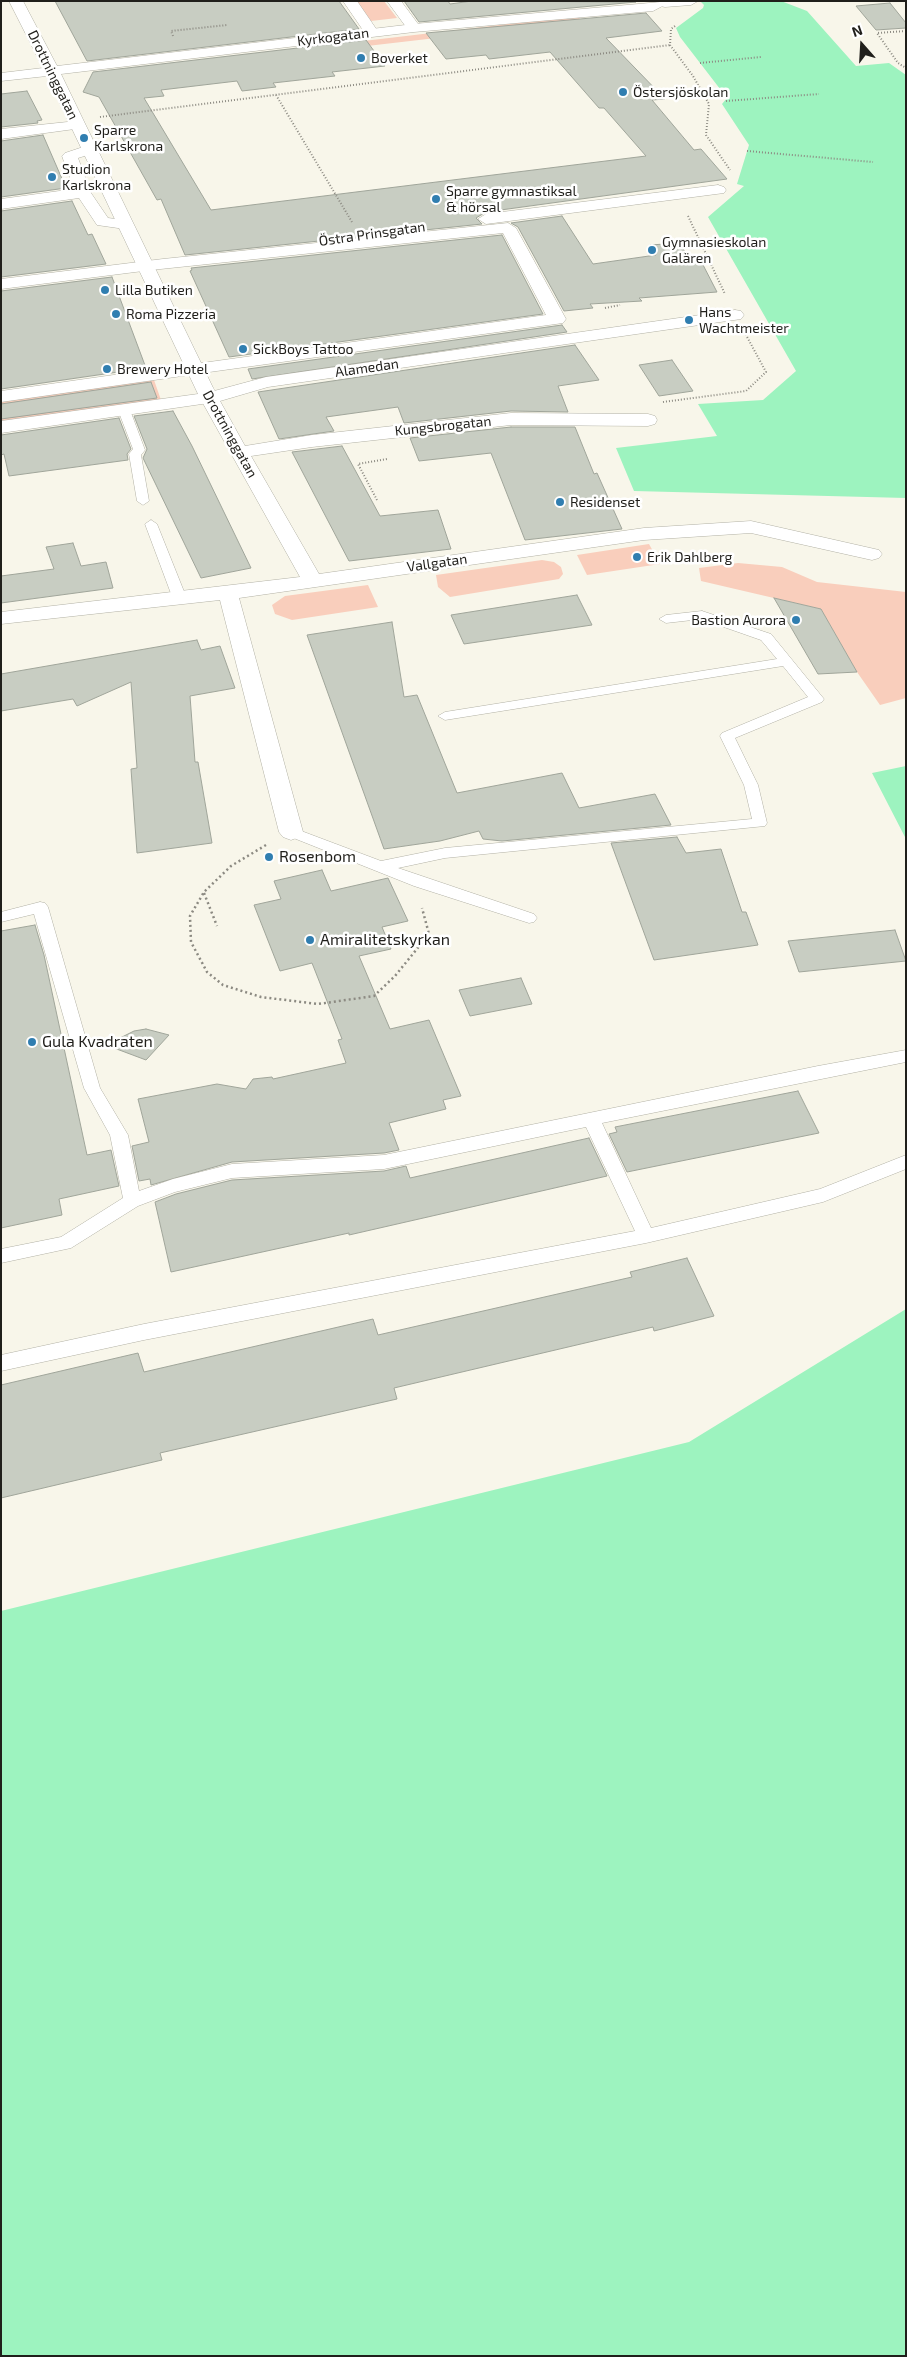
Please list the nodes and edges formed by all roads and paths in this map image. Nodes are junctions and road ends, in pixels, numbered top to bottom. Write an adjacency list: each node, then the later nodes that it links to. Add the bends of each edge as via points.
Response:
1 (16, 1): 12 (street, Drottninggatan)
2 (350, 1): 8 (street)
3 (394, 1): 6 (street)
4 (691, 1): 5 (street, Kyrkogatan)
5 (665, 2): 6 (street, Kyrkogatan, via 652,7)
6 (414, 28): 8 (street, Kyrkogatan)
7 (906, 31): 11 (path, via 877,33 898,63)
8 (372, 33): 12 (street, Kyrkogatan)
9 (761, 57): 10 (path)
10 (700, 63)
11 (906, 68)
12 (52, 72): 13 (street, Kyrkogatan); 17 (street, Drottninggatan)
13 (1, 77)
14 (819, 94): 16 (path)
15 (276, 95): 17 (path); 22 (path, via 670,45 709,104 706,135 737,184); 26 (path)
16 (726, 101)
17 (76, 122): 18 (street); 19 (street, Drottninggatan)
18 (1, 134)
19 (88, 150): 23 (street, via 70,156); 25 (street, Drottninggatan)
20 (747, 151): 21 (path)
21 (873, 162)
22 (718, 190): 26 (street, Östra Prinsgatan)
23 (83, 193): 24 (street); 25 (street, via 103,222)
24 (1, 204)
25 (125, 224): 28 (street, Drottninggatan)
26 (360, 235): 28 (street, Östra Prinsgatan)
27 (700, 241): 30 (path)
28 (146, 266): 29 (street, Östra Prinsgatan); 31 (street, Östra Prinsgatan, via 508,228); 32 (street, Drottninggatan)
29 (1, 284)
30 (735, 315): 34 (street, Alamedan, via 266,382); 36 (path, via 766,372 746,391 655,403)
31 (557, 319): 32 (street, Alamedan)
32 (195, 369): 33 (street, Alamedan); 34 (street, Drottninggatan)
33 (1, 398)
34 (209, 398): 35 (street, Alamedan); 38 (street, Drottninggatan)
35 (124, 410): 37 (street, Alamedan); 41 (lane, via 139,450 135,454)
36 (648, 420): 38 (street, Kungsbrogatan, via 511,419)
37 (1, 426)
38 (240, 452): 44 (street, Drottninggatan)
39 (393, 458): 40 (path, via 358,464)
40 (377, 500)
41 (143, 501)
42 (151, 524): 46 (lane)
43 (872, 554): 44 (street, Vallgatan, via 750,527 644,534)
44 (312, 580): 45 (street, Vallgatan)
45 (228, 593): 46 (street, Vallgatan); 51 (street)
46 (180, 598): 47 (street, Vallgatan)
47 (1, 618)
48 (666, 619): 49 (lane, via 702,615 766,637)
49 (785, 662): 50 (lane); 52 (lane, via 817,699 727,736 751,785 760,823 445,853)
50 (446, 716)
51 (291, 832): 52 (lane); 54 (path, via 231,866)
52 (379, 867): 53 (lane)
53 (418, 882): 54 (path, via 429,934 417,950 374,996 318,1004 261,997 223,985 207,972 191,942 190,916); 56 (lane)
54 (204, 892): 57 (path)
55 (1, 917): 61 (lane, via 40,907 92,1088 119,1135)
56 (529, 918)
57 (217, 926)
58 (906, 1056): 59 (lane)
59 (591, 1119): 61 (lane, via 384,1162 232,1171); 62 (lane)
60 (906, 1162): 62 (lane, via 823,1195)
61 (132, 1200): 63 (lane, via 65,1242)
62 (646, 1236): 64 (lane, via 144,1332)
63 (1, 1256)
64 (1, 1363)

